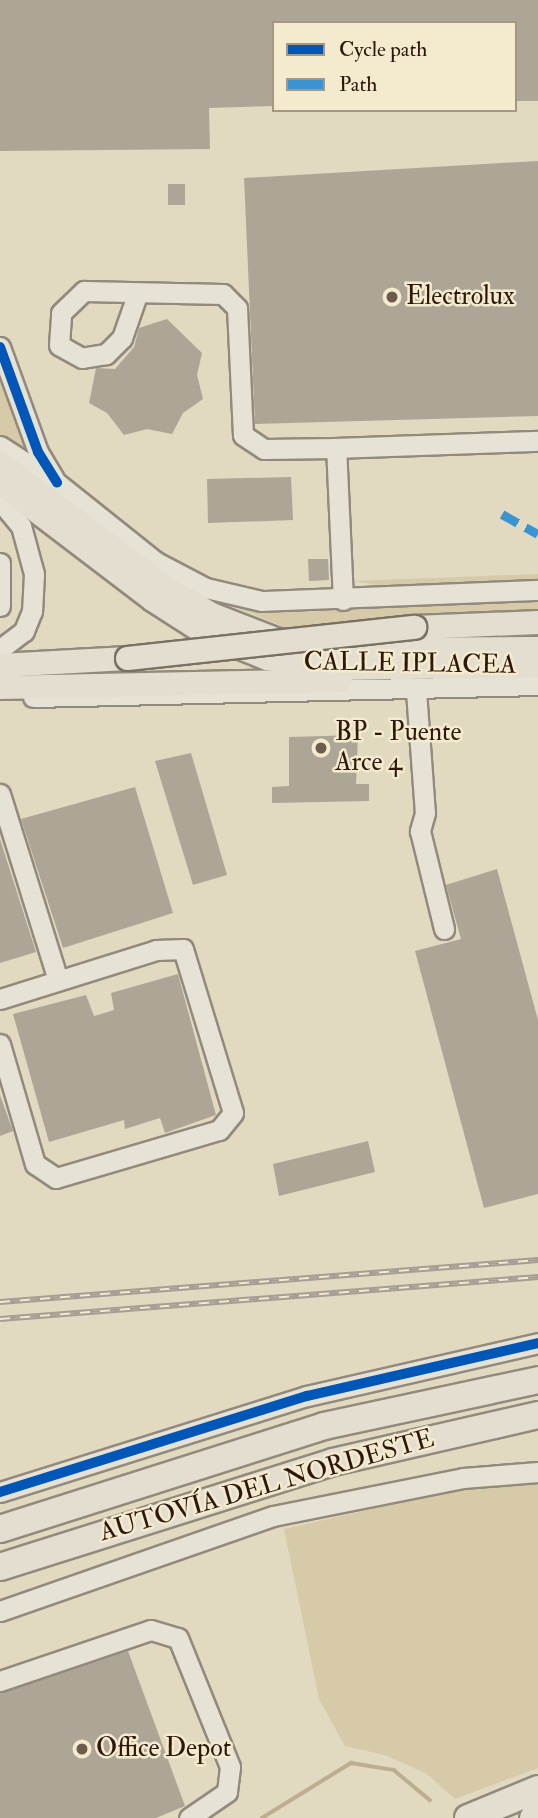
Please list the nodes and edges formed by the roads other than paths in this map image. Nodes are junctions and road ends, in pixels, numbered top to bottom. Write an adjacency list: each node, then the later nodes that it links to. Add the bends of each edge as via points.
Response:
1 (137, 295): 3 (street, via 115,349 92,360); 3 (street, via 94,289 72,300 58,323); 7 (street, via 223,294 232,300 243,435 264,449)
2 (0, 348): 10 (street, via 38,452)
3 (63, 350): 4 (street)
4 (88, 372)
5 (538, 441): 7 (street)
6 (0, 446): 10 (street)
7 (336, 448): 15 (street)
8 (0, 463): 18 (main road, CALLE IPLACEA, via 163,585 211,614 275,639 336,649)
9 (0, 483): 21 (main road, CALLE IPLACEA, via 152,599 205,633 267,658 332,668)
10 (57, 483): 15 (street, via 156,562 206,588 262,601)
11 (0, 501): 12 (street)
12 (8, 523): 19 (street, via 34,573 32,611 24,631)
13 (0, 563): 16 (street)
14 (538, 590): 15 (street)
15 (343, 600)
16 (0, 606)
17 (538, 622): 20 (main road, bridge, via 414,627 127,658)
18 (538, 648)
19 (0, 649)
20 (0, 665)
21 (538, 665)
22 (538, 674): 24 (main road)
23 (538, 685): 25 (street)
24 (0, 687)
25 (416, 691): 26 (street); 28 (street, via 425,813 420,831)
26 (0, 697)
27 (0, 794): 29 (street)
28 (444, 929)
29 (58, 981): 30 (street); 31 (street, via 156,950 183,949 231,1098 229,1123 56,1178 43,1174 35,1164)
30 (0, 999)
31 (0, 1044)
32 (538, 1343): 37 (street, via 307,1396)
33 (538, 1380): 39 (highway, AUTOVÍA DEL NORDESTE, via 324,1426)
34 (538, 1415): 38 (highway, AUTOVÍA DEL NORDESTE, via 334,1462)
35 (538, 1429): 38 (highway)
36 (538, 1472): 41 (street, via 463,1478 273,1516)
37 (0, 1492)
38 (146, 1517): 40 (highway, AUTOVÍA DEL NORDESTE)
39 (0, 1528)
40 (0, 1567)
41 (0, 1611)
42 (0, 1681): 45 (street, via 151,1630 178,1638 230,1767 226,1792)
43 (538, 1789): 46 (highway)
44 (538, 1816): 47 (highway)
45 (189, 1818)
46 (468, 1818)
47 (533, 1818)

